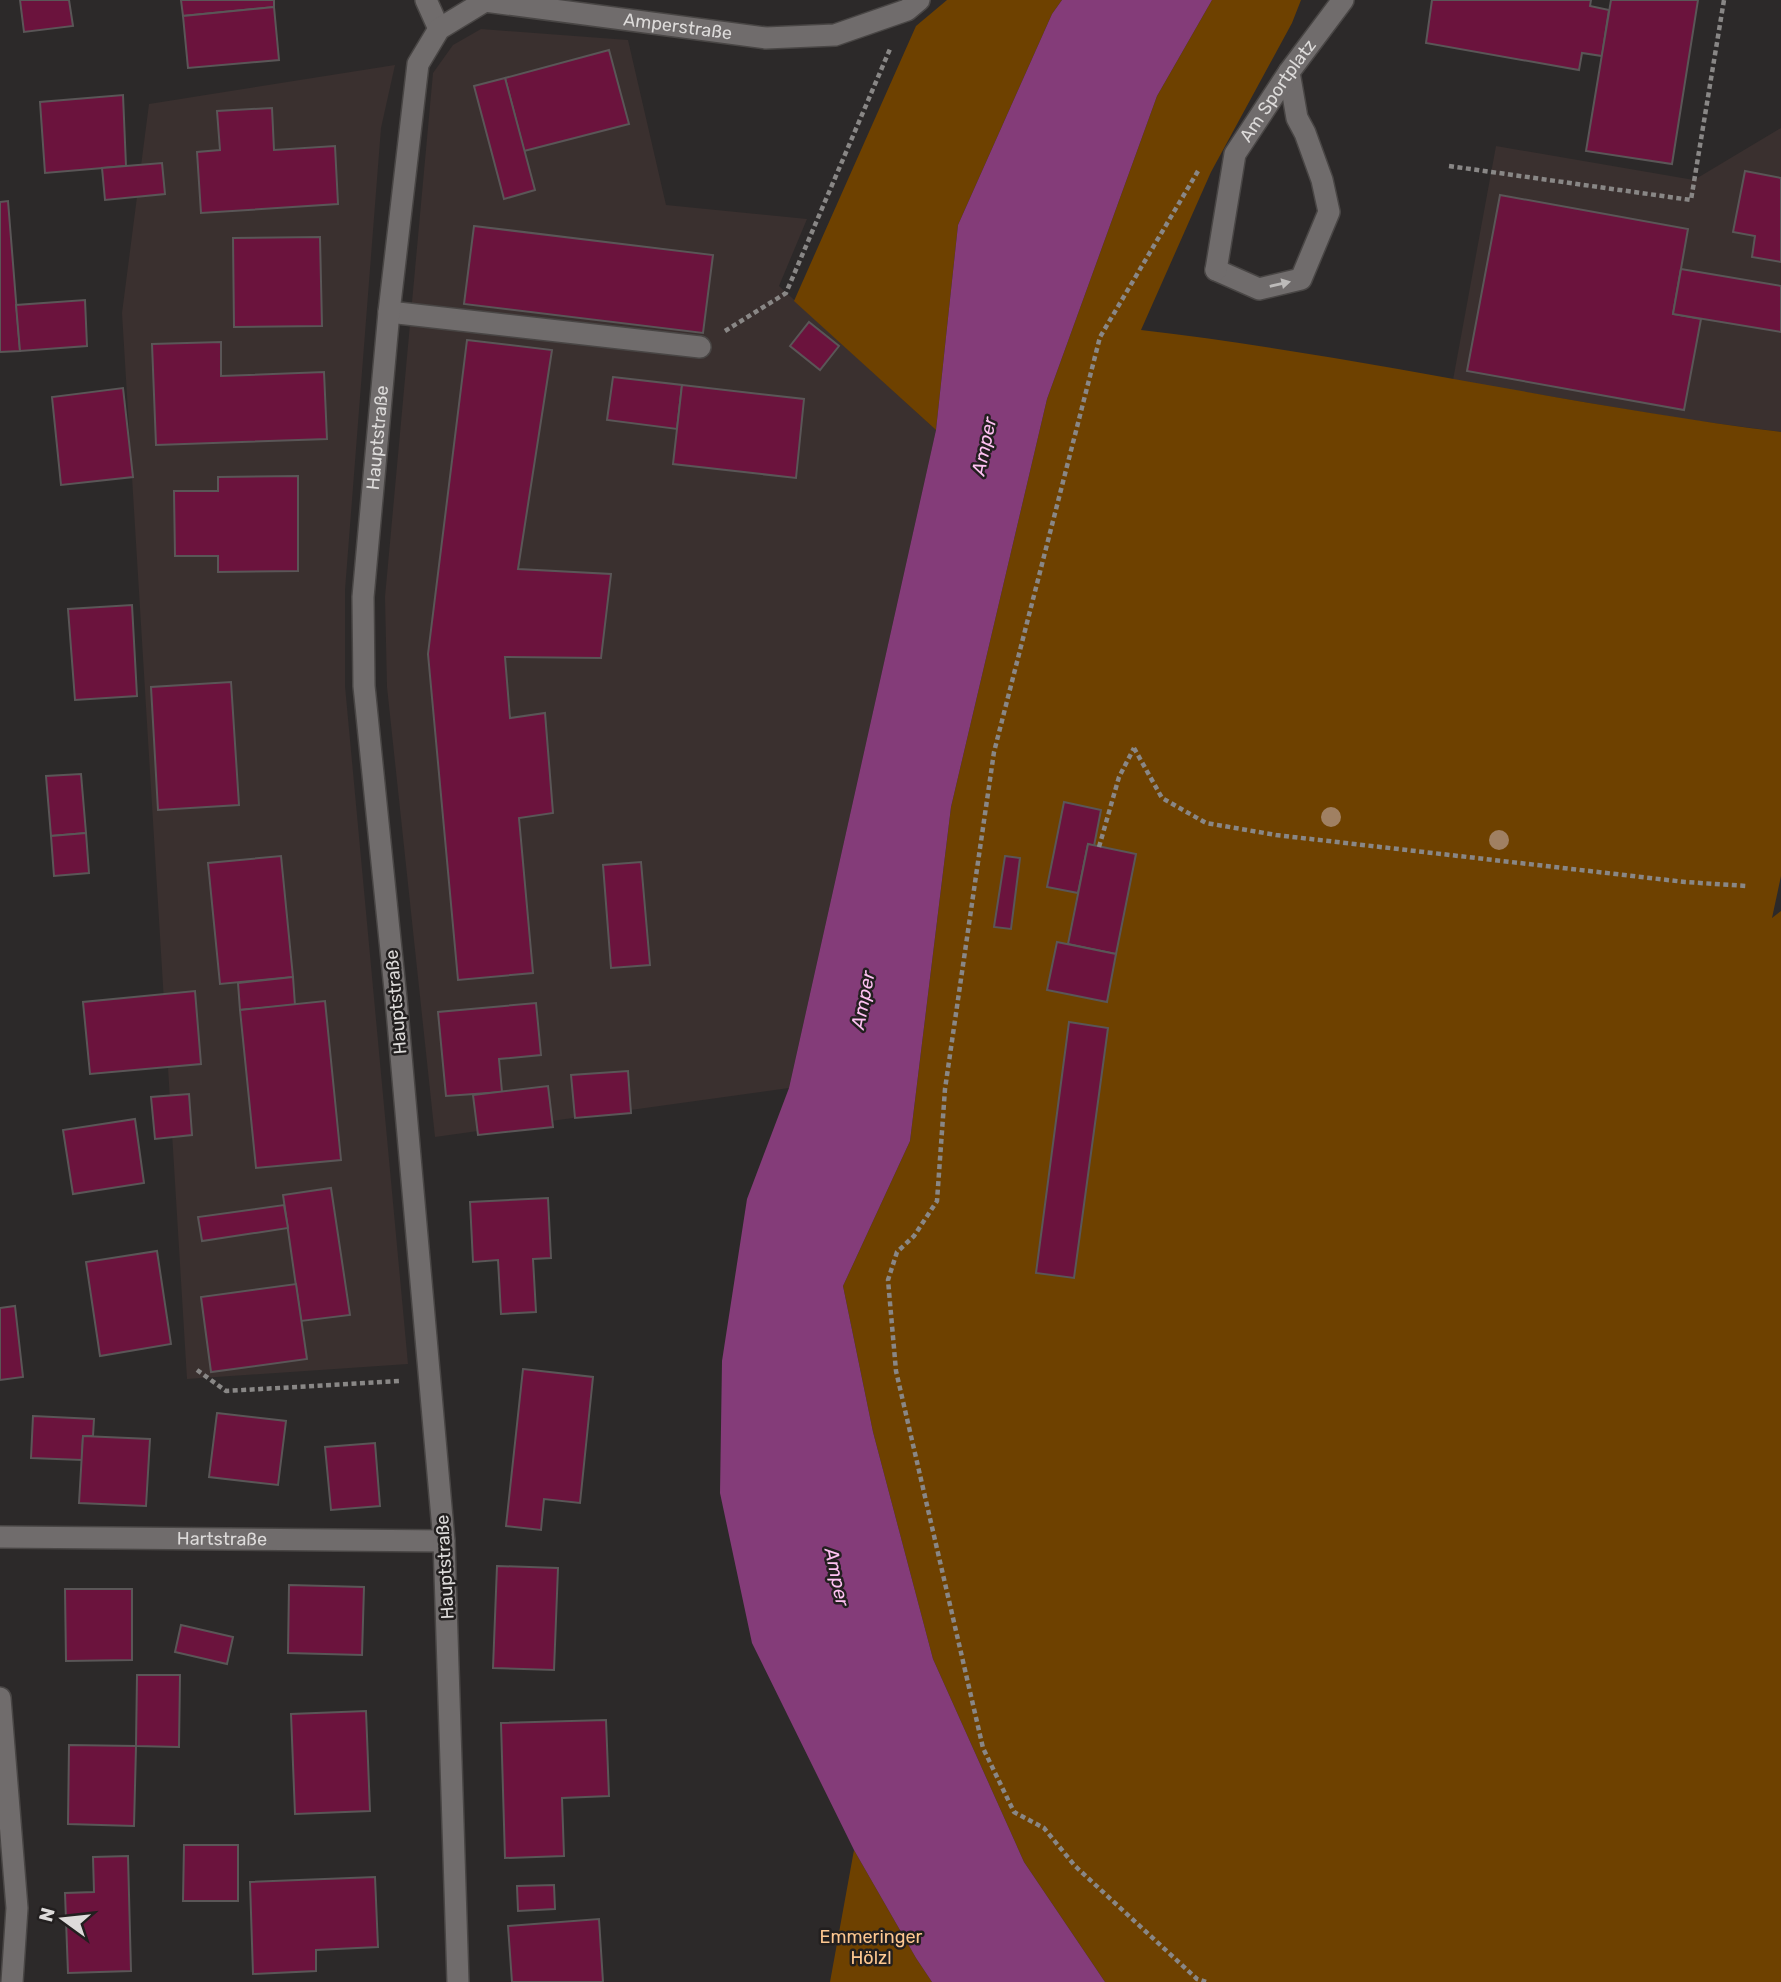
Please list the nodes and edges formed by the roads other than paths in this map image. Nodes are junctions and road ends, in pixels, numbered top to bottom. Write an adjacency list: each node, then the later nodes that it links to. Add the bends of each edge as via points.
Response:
1 (426, 0): 4 (street)
2 (1343, 0): 5 (street, Am Sportplatz)
3 (913, 5): 4 (street, Amperstraße, via 835,35 766,38 485,1)
4 (439, 29): 6 (street, Hauptstraße, via 418,64)
5 (1289, 72): 5 (street, Am Sportplatz, one-way to 5, via 1235,154 1216,270 1259,289 1301,279 1329,212 1322,180 1297,118)
6 (389, 312): 7 (street); 9 (street, Hauptstraße, via 363,597 364,686)
7 (700, 347)
8 (0, 1537): 9 (street, Hartstraße)
9 (444, 1541): 12 (street, Hauptstraße)
10 (0, 1698): 11 (street, via 17,1908)
11 (12, 1982)
12 (458, 1982)

